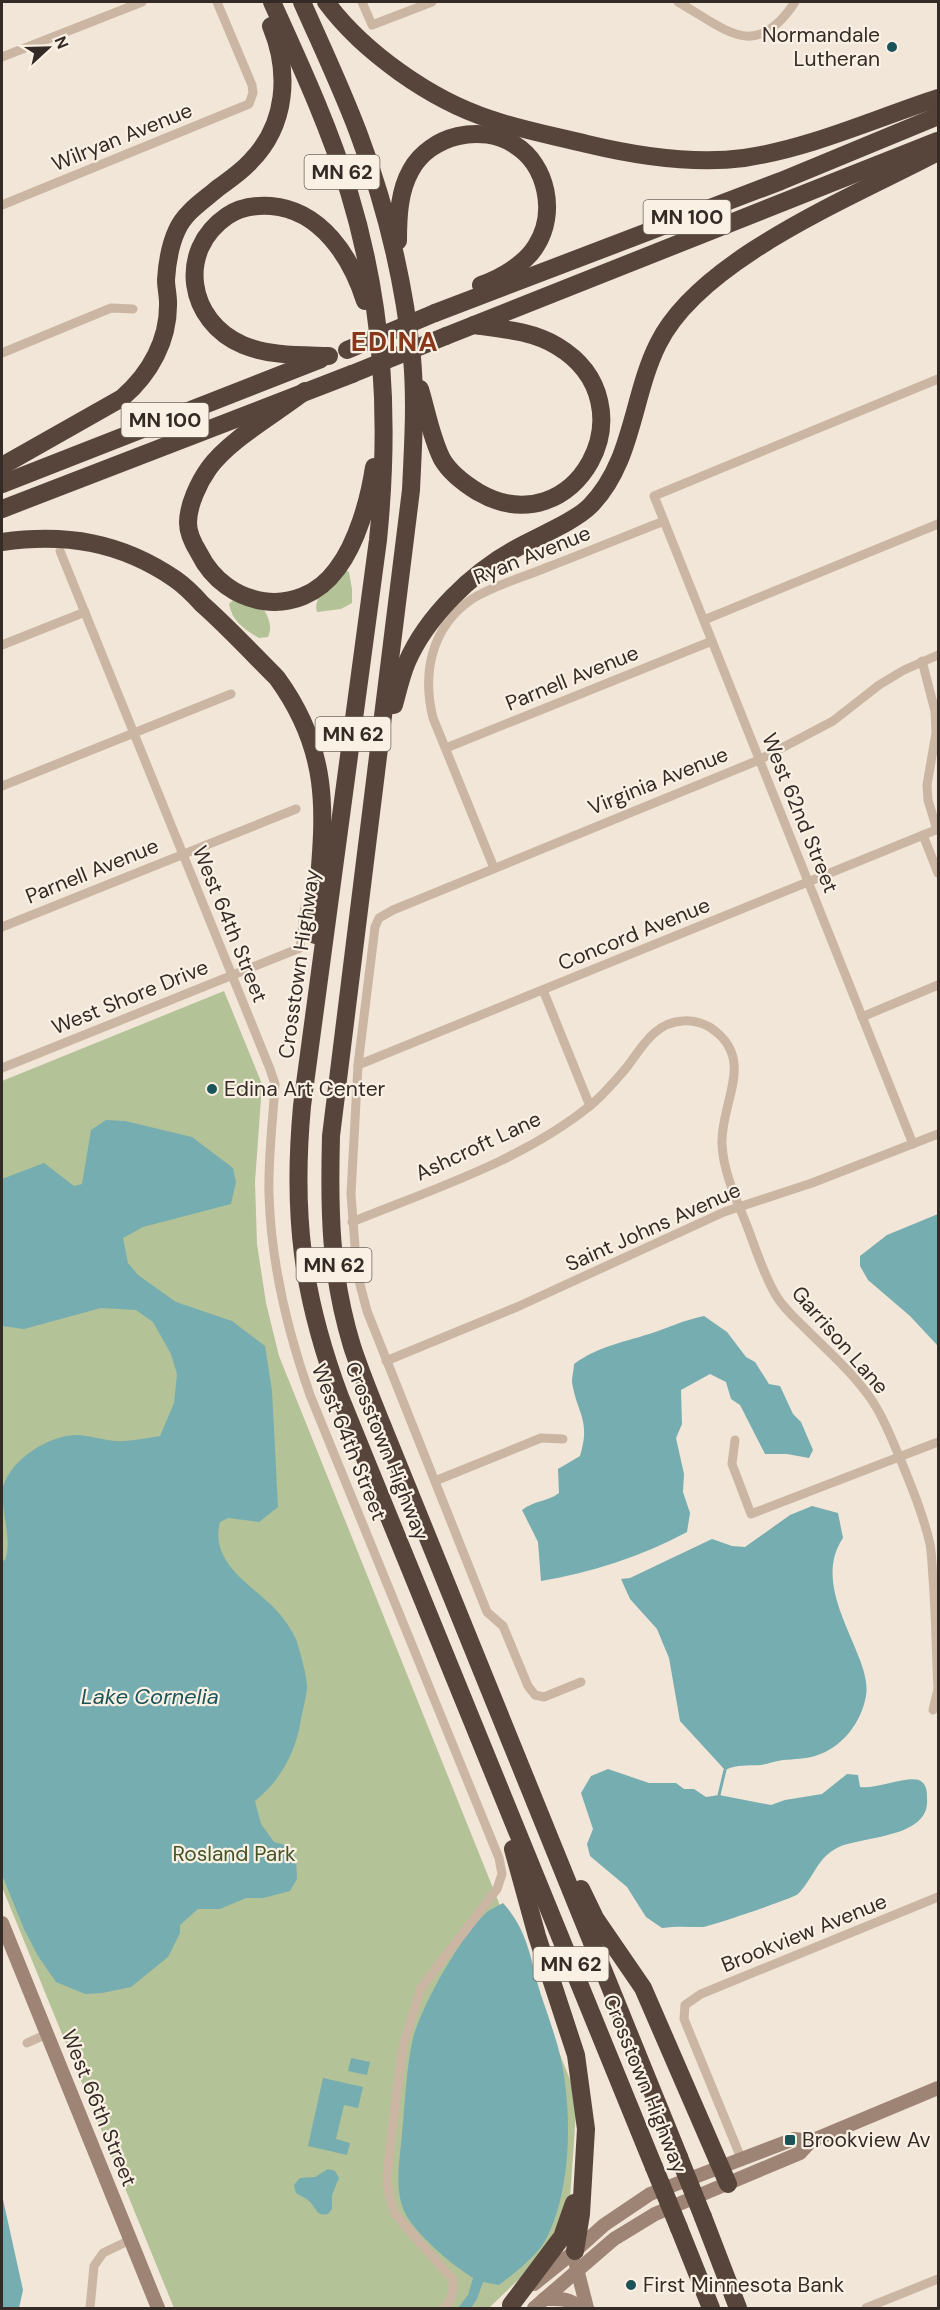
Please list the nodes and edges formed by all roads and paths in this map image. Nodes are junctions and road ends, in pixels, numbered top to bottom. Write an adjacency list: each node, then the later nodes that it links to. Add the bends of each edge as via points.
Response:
1 (142, 2): 11 (street)
2 (217, 2): 16 (street, Wilryan Avenue, via 252,86 252,99 245,107)
3 (262, 2): 28 (highway, via 277,39 282,66 284,88 278,116 269,138 250,162 191,211 177,231 166,281 167,324 155,358 122,398)
4 (272, 2): 21 (highway, Crosstown Highway / MN 62, via 311,89 348,190 368,266)
5 (302, 2): 17 (highway, Crosstown Highway / MN 62, via 365,151 387,224)
6 (326, 2): 12 (highway, via 388,64 442,97 490,119 614,151 705,160 768,154)
7 (362, 2): 8 (street, via 372,25)
8 (432, 2)
9 (678, 2): 10 (street, via 730,32 751,38 770,29)
10 (795, 2)
11 (2, 57)
12 (939, 98)
13 (939, 116): 19 (highway, MN 100)
14 (939, 140): 20 (highway, MN 100)
15 (939, 152): 43 (highway, via 766,244 710,282 686,304 653,353 622,455 602,491 585,510 486,567 442,609 407,662)
16 (2, 205)
17 (402, 294): 19 (highway, via 399,210 412,168 430,148 464,135 482,134 515,145 535,163 543,183 547,210 543,233 536,247 518,265 466,290); 24 (highway, Crosstown Highway / MN 62)
18 (133, 309): 22 (street, via 111,308)
19 (435, 313): 23 (highway, MN 100, bridge)
20 (474, 325): 24 (highway, via 528,333 555,345 581,368 596,392 602,419 596,451 578,482 557,495 533,503 509,503 484,496 458,478 441,458); 26 (highway, MN 100, bridge)
21 (381, 352): 23 (highway, via 352,267 322,228 276,207 240,208 227,216 205,238 196,263 197,297 211,323 234,341 259,350); 27 (highway, Crosstown Highway / MN 62)
22 (2, 353)
23 (329, 356): 29 (highway, MN 100)
24 (412, 359): 43 (highway, Crosstown Highway / MN 62, via 411,490)
25 (939, 379): 31 (street, West 62nd Street, via 654,496)
26 (305, 391): 27 (highway, via 234,442 209,467 191,504 188,524 206,568 237,594 259,601 296,599 310,593 338,569 367,507); 30 (highway, MN 100)
27 (385, 406): 60 (highway, Crosstown Highway / MN 62, via 378,540)
28 (2, 466)
29 (2, 484)
30 (2, 509)
31 (664, 521): 36 (street, West 62nd Street); 44 (street, Ryan Avenue, via 489,591 457,612 435,643 427,680 433,718)
32 (939, 524): 36 (street)
33 (2, 542): 60 (highway, via 83,540 134,555 185,587 277,678 291,697 316,758 323,820)
34 (60, 551): 35 (street, West 64th Street)
35 (85, 612): 38 (street); 42 (street, West 64th Street)
36 (704, 620): 37 (street, West 62nd Street)
37 (712, 641): 44 (street, Parnell Avenue); 45 (street, West 62nd Street)
38 (2, 645)
39 (939, 655): 40 (street, Virginia Avenue)
40 (922, 661): 45 (street, Virginia Avenue, via 879,685 833,721); 48 (street, via 935,711 936,733 927,785)
41 (231, 694): 42 (street)
42 (133, 733): 46 (street); 50 (street, West 64th Street)
43 (380, 747): 76 (highway, Crosstown Highway / MN 62, via 331,1136 329,1207 334,1264 353,1347)
44 (446, 748): 51 (street, Ryan Avenue)
45 (759, 760): 51 (street, Virginia Avenue); 53 (street, West 62nd Street)
46 (2, 786)
47 (296, 809): 50 (street, Parnell Avenue)
48 (938, 830): 49 (street, Concord Avenue)
49 (923, 836): 52 (street); 53 (street, Concord Avenue)
50 (182, 855): 55 (street, Parnell Avenue); 56 (street, West 64th Street)
51 (494, 868): 61 (street, Virginia Avenue, via 379,918)
52 (939, 873)
53 (808, 882): 58 (street, Concord Avenue); 59 (street, West 62nd Street)
54 (305, 906): 56 (street, West Shore Drive, via 300,948)
55 (2, 927)
56 (232, 974): 62 (street, West Shore Drive); 97 (street, West 64th Street, via 275,1084 269,1193 276,1269 289,1334 310,1395 499,1858 502,1874 481,1912 421,1988 402,2051 387,2178 389,2195 395,2214 453,2280 450,2303)
57 (939, 985): 59 (street)
58 (543, 990): 61 (street, Concord Avenue); 63 (street)
59 (862, 1017): 65 (street, West 62nd Street)
60 (309, 1061): 77 (highway, Crosstown Highway / MN 62, via 297,1193 314,1317 340,1397)
61 (358, 1065): 67 (street)
62 (2, 1068)
63 (590, 1106): 66 (street, Ashcroft Lane, via 655,1031 682,1021 710,1027 722,1036 735,1062 722,1146); 67 (street, Ashcroft Lane, via 514,1154)
64 (939, 1134): 65 (street, Saint Johns Avenue)
65 (913, 1144): 66 (street, Saint Johns Avenue)
66 (739, 1207): 68 (street, Saint Johns Avenue); 72 (street, Garrison Lane, via 776,1296 854,1377 872,1401)
67 (352, 1222): 68 (street, via 357,1273)
68 (386, 1361): 73 (street)
69 (563, 1439): 73 (street, via 541,1438)
70 (735, 1440): 72 (street, via 732,1464 751,1514)
71 (939, 1442): 72 (street)
72 (899, 1456): 75 (street, Garrison Lane, via 930,1545 938,1689)
73 (435, 1481): 74 (street, via 487,1612 503,1626 528,1686 535,1695 544,1697)
74 (580, 1682)
75 (933, 1710)
76 (514, 1754): 85 (highway, via 595,1918 643,1988); 89 (highway, Crosstown Highway / MN 62, bridge)
77 (488, 1760): 86 (highway, via 537,1936 576,2055 586,2129); 100 (highway, Crosstown Highway / MN 62, bridge)
78 (939, 1897): 84 (street, Brookview Avenue, via 701,1994 685,2005 684,2019)
79 (2, 1923): 80 (street, West 66th Street)
80 (47, 2034): 81 (street); 88 (street, West 66th Street)
81 (27, 2043)
82 (939, 2088): 83 (street)
83 (811, 2141): 84 (street, via 794,2139); 87 (street, via 801,2153)
84 (741, 2158): 85 (street)
85 (720, 2166): 87 (highway); 90 (street, via 650,2194 604,2225)
86 (583, 2172): 90 (highway); 94 (highway, via 562,2237)
87 (728, 2184): 91 (street, via 647,2219 614,2239)
88 (130, 2240): 95 (street, via 103,2253 94,2266); 96 (street, West 66th Street)
89 (714, 2246): 101 (highway, Crosstown Highway / MN 62); 102 (highway)
90 (575, 2251): 91 (street); 94 (street)
91 (576, 2272): 93 (street); 99 (street)
92 (939, 2278): 103 (street)
93 (539, 2304): 98 (street, via 564,2299)
94 (509, 2307)
95 (90, 2308)
96 (158, 2308)
97 (444, 2308)
98 (579, 2308)
99 (587, 2308)
100 (711, 2308)
101 (738, 2308)
102 (744, 2308)
103 (866, 2308)

